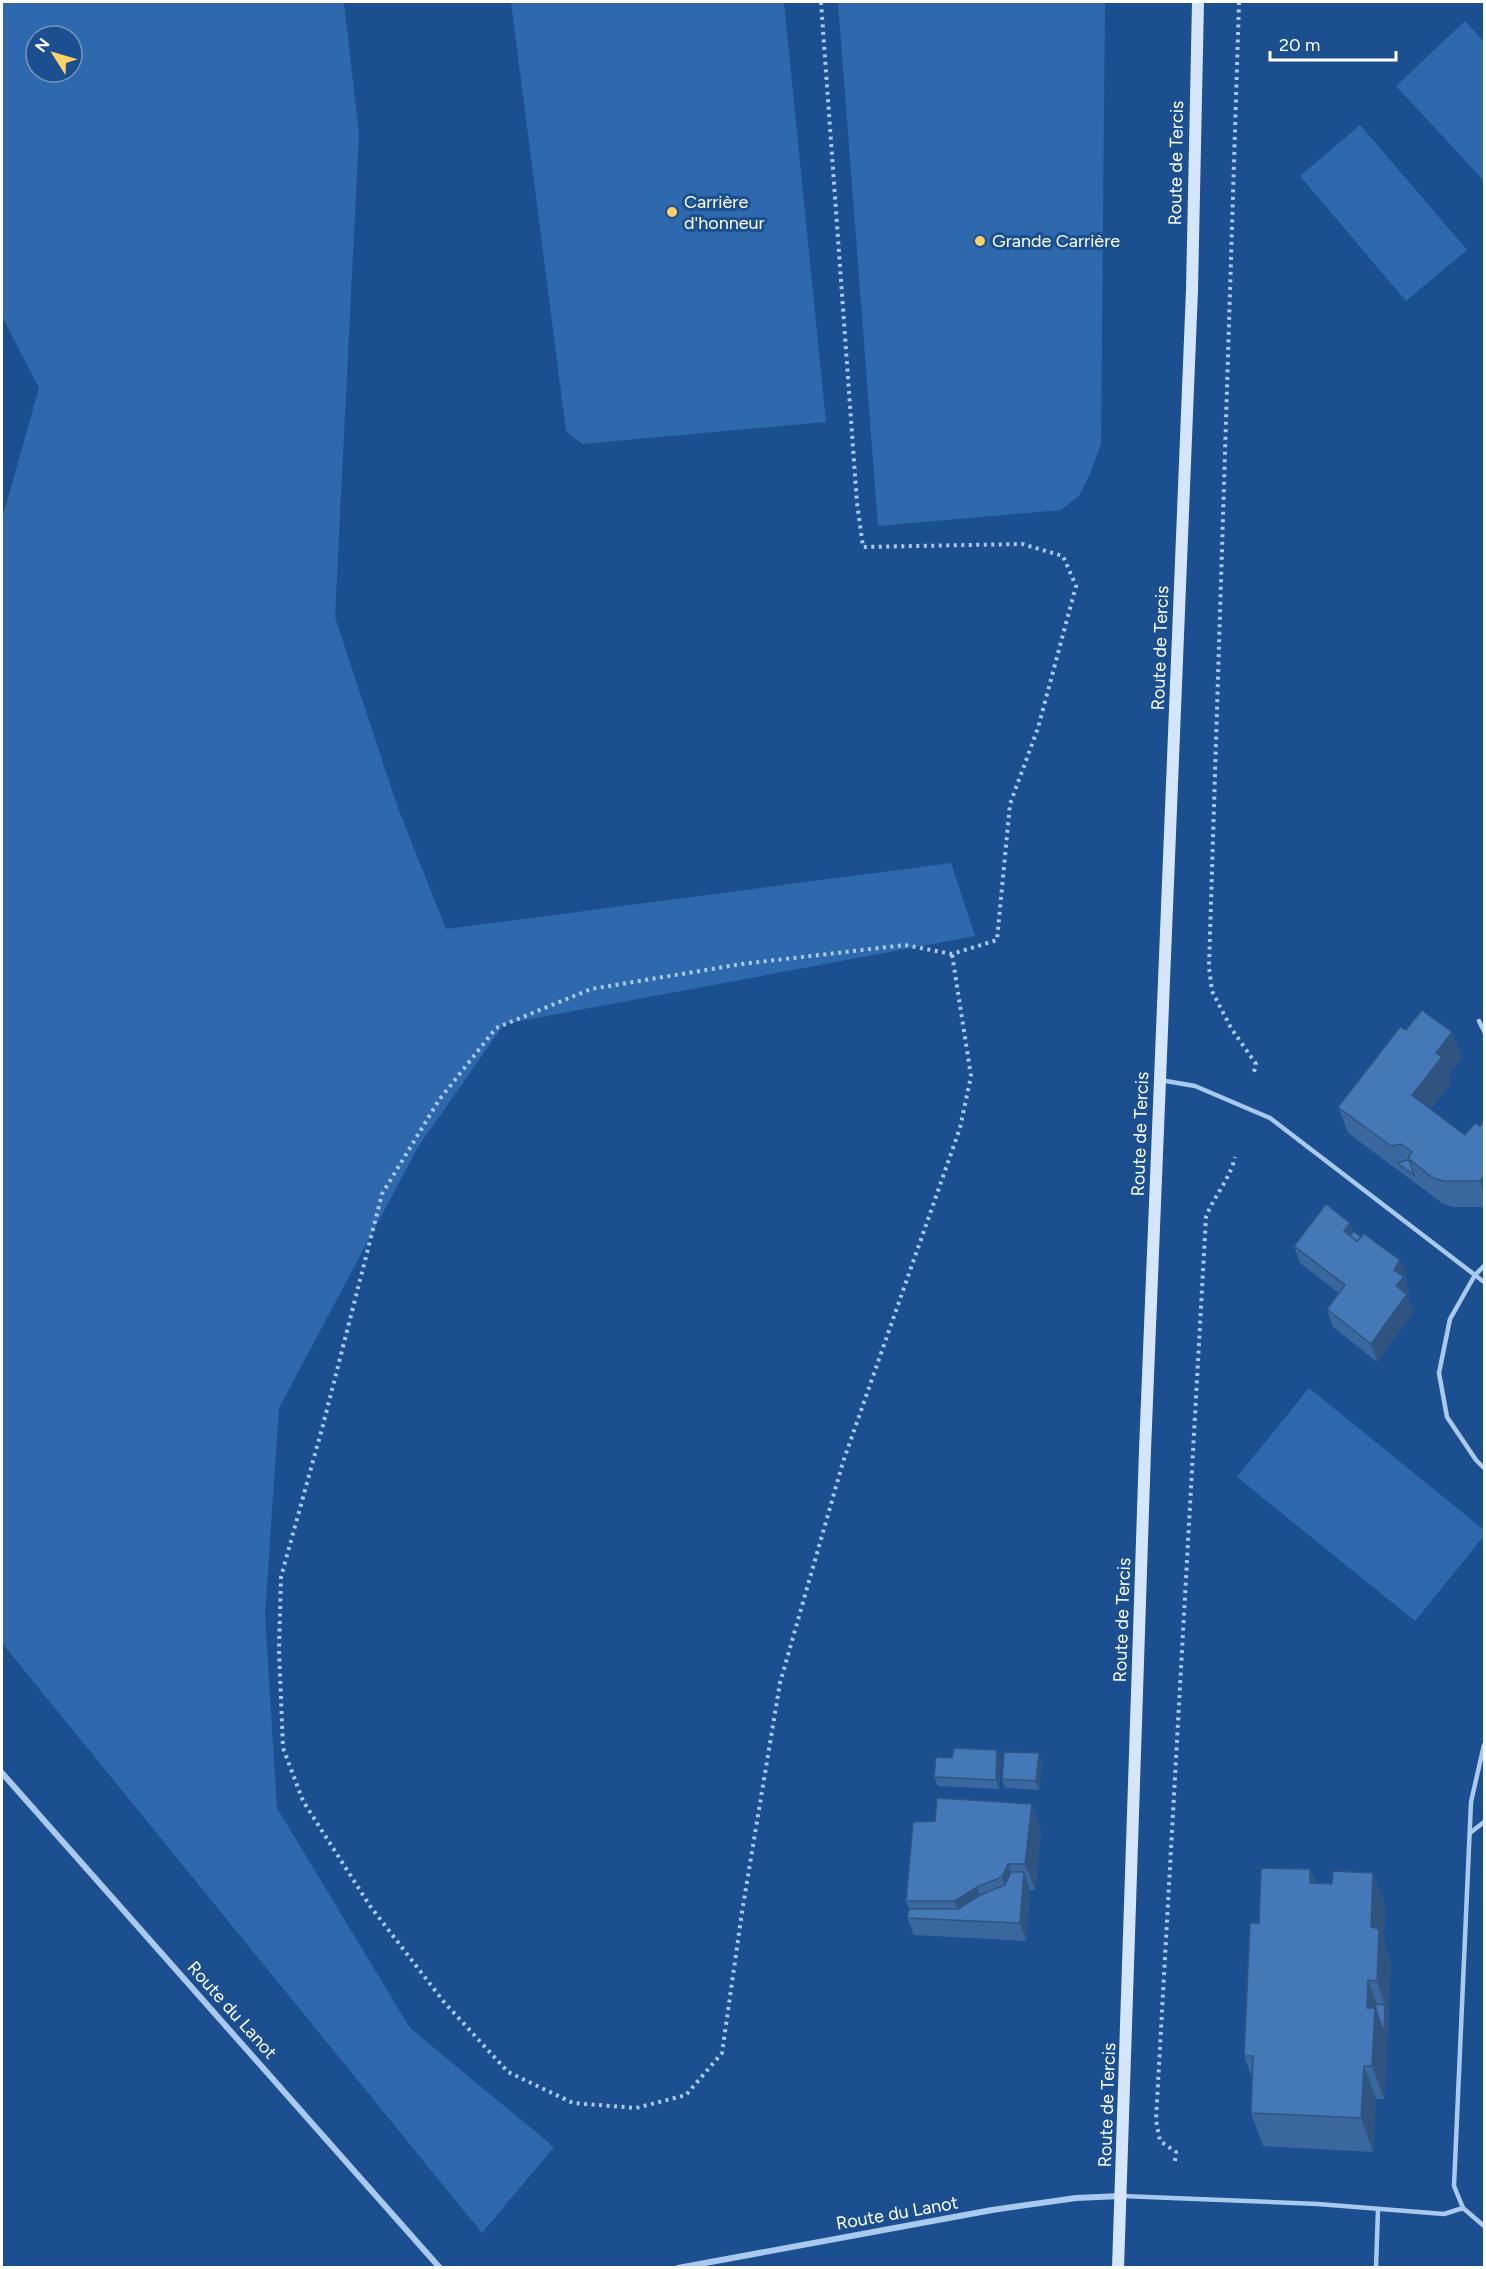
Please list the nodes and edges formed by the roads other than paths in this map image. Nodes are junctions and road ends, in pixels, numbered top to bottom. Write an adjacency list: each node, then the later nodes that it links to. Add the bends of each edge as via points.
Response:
1 (1198, 2): 4 (main road, Route de Tercis, via 1192,290)
2 (1479, 1021): 3 (lane)
3 (1485, 1031)
4 (1160, 1080): 6 (lane, via 1195,1086 1270,1118); 13 (main road, Route de Tercis)
5 (1485, 1266): 6 (lane)
6 (1474, 1275): 7 (lane); 8 (lane, via 1450,1318 1439,1373 1447,1417)
7 (1485, 1282)
8 (1485, 1468)
9 (1485, 1745): 12 (lane, via 1471,1802)
10 (2, 1773): 17 (street, Route du Lanot)
11 (1485, 1822): 12 (lane)
12 (1470, 1833): 14 (lane, via 1454,2186)
13 (1122, 2196): 15 (lane); 18 (street, Route du Lanot, via 992,2210); 19 (main road, Route de Tercis)
14 (1463, 2208): 15 (lane, via 1444,2214); 16 (lane)
15 (1378, 2209): 20 (lane)
16 (1485, 2226)
17 (440, 2268)
18 (678, 2268)
19 (1118, 2268)
20 (1376, 2268)

